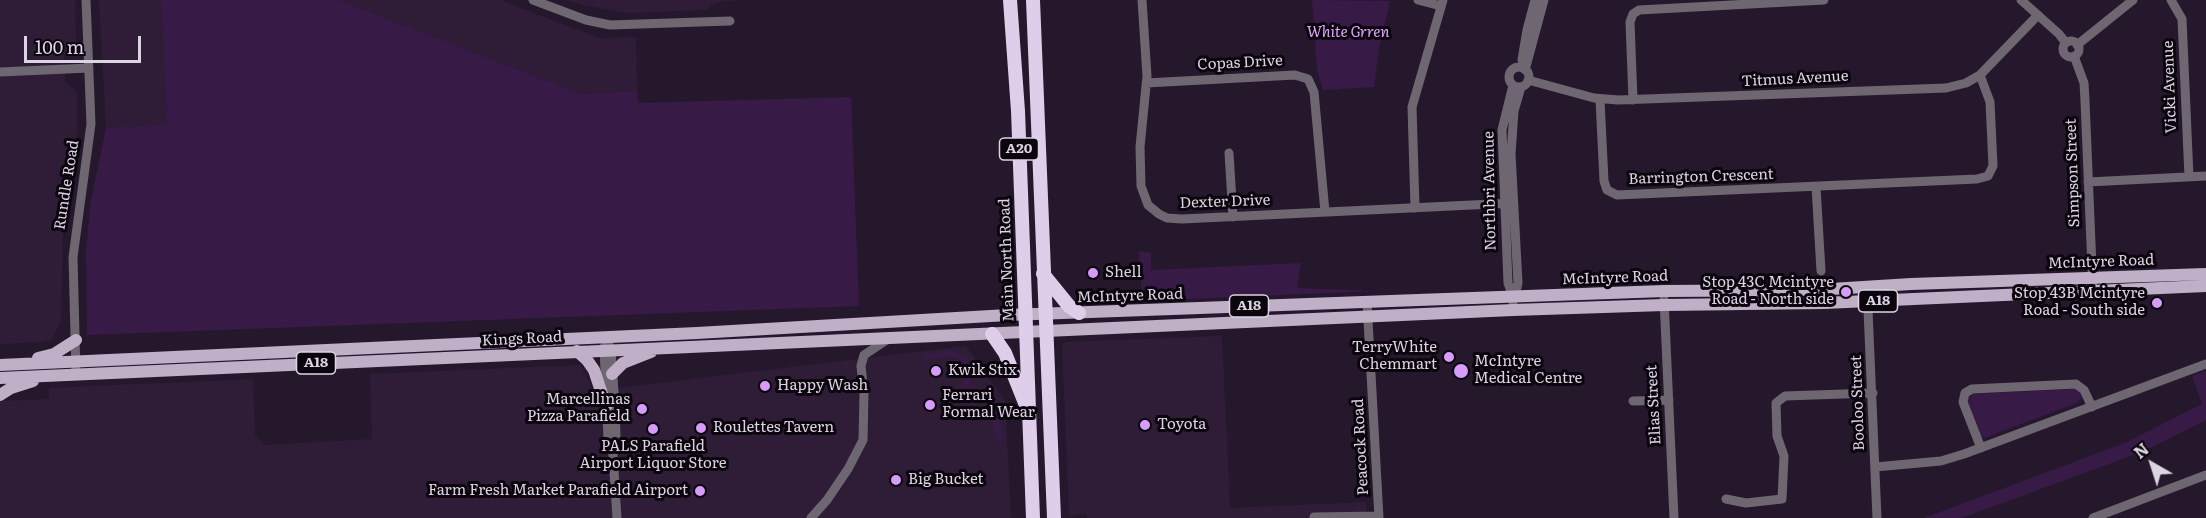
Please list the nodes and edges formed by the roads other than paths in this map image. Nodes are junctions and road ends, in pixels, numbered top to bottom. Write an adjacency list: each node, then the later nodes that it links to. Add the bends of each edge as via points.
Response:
1 (86, 0): 19 (street, Rundle Road)
2 (533, 0): 15 (street, via 610,25)
3 (1010, 0): 51 (highway, Main North Road / A20)
4 (1033, 0): 37 (highway, A20)
5 (1143, 0): 23 (street, Dexter Drive)
6 (1418, 0): 13 (street)
7 (1535, 0): 20 (street)
8 (1544, 0): 20 (street)
9 (1824, 0): 26 (street, via 1639,10 1630,24)
10 (2021, 0): 14 (street)
11 (2133, 0): 17 (street)
12 (2171, 0): 29 (street, Vicki Avenue, via 2182,19)
13 (1442, 3): 33 (street, via 1412,107)
14 (2038, 15): 16 (street); 22 (street, Titmus Avenue)
15 (730, 21)
16 (2066, 43): 17 (street); 18 (street, via 2065,54)
17 (2077, 45): 18 (street, via 2079,50)
18 (2074, 57): 30 (street, Simpson Street, via 2084,83)
19 (89, 68): 21 (street); 59 (street, Rundle Road, via 89,142 73,258)
20 (1522, 69): 24 (street, via 1528,74); 24 (street, via 1514,69 1510,74 1510,80)
21 (0, 72)
22 (1980, 75): 26 (street, Titmus Avenue, via 1946,88); 31 (street, Barrington Crescent, via 1990,102 1993,166 1988,176)
23 (1146, 83): 34 (street, Copas Drive, via 1299,75 1308,79 1314,92); 35 (street, Dexter Drive, via 1140,180 1148,205 1174,219)
24 (1521, 84): 25 (street, Titmus Avenue); 32 (street, Northbri Avenue, via 1502,130)
25 (1600, 100): 26 (street, Titmus Avenue); 31 (street, Barrington Crescent, via 1604,181 1613,194)
26 (1633, 100)
27 (1229, 153): 35 (street)
28 (2206, 176): 29 (street)
29 (2189, 177): 30 (street)
30 (2088, 182): 39 (street, Simpson Street)
31 (1816, 187): 36 (street)
32 (1509, 203): 33 (street, Dexter Drive); 43 (street, Northbri Avenue, via 1508,283)
33 (1415, 208): 34 (street, Dexter Drive)
34 (1325, 212): 35 (street, Dexter Drive)
35 (1233, 217)
36 (1821, 271)
37 (1043, 274): 49 (highway); 50 (highway, A20)
38 (2206, 274): 39 (main road, McIntyre Road / A18)
39 (2093, 284): 40 (main road, McIntyre Road / A18); 41 (main road, McIntyre Road / A18); 44 (main road, McIntyre Road / A18)
40 (2206, 286)
41 (1867, 287): 42 (main road, McIntyre Road / A18); 44 (street, Booloo Street)
42 (1664, 291): 43 (main road, McIntyre Road / A18); 46 (street, Elias Street)
43 (1513, 297): 45 (main road, McIntyre Road / A18); 48 (street, Northbri Avenue)
44 (1868, 301): 46 (main road, McIntyre Road / A18); 70 (street, Booloo Street)
45 (1367, 302): 47 (main road, McIntyre Road / A18); 52 (street, Peacock Road)
46 (1664, 305): 48 (main road, McIntyre Road / A18); 72 (street, Elias Street)
47 (1178, 309): 49 (main road, McIntyre Road / A18); 53 (main road, via 1207,315)
48 (1513, 310): 52 (main road, McIntyre Road / A18)
49 (1079, 313): 50 (main road, McIntyre Road / A18)
50 (1045, 314): 51 (main road, McIntyre Road / A18); 54 (highway, A20)
51 (1026, 315): 55 (highway, Main North Road / A20); 57 (main road, Kings Road / A18)
52 (1368, 317): 53 (main road, McIntyre Road / A18); 82 (street, Peacock Road)
53 (1209, 324): 54 (main road, McIntyre Road / A18)
54 (1046, 331): 55 (main road, Kings Road / A18); 86 (highway, A20)
55 (1027, 332): 56 (main road, Kings Road / A18); 76 (highway, Main North Road / A20)
56 (992, 334): 58 (main road, Kings Road / A18); 76 (highway, via 1005,353)
57 (606, 337): 61 (street); 63 (main road, Kings Road / A18)
58 (891, 338): 60 (main road, Kings Road / A18); 84 (street, via 864,356 863,440 832,493)
59 (76, 340): 63 (street, Rundle Road); 65 (main road, via 48,356)
60 (664, 348): 61 (main road, Kings Road / A18); 67 (main road, via 623,363)
61 (607, 350): 62 (main road, Kings Road / A18); 67 (street); 74 (street)
62 (577, 351): 66 (main road, Kings Road / A18); 74 (main road, via 594,370)
63 (76, 361): 65 (main road, Kings Road / A18); 66 (street, Rundle Road)
64 (2206, 364): 75 (street)
65 (2, 365)
66 (76, 374): 68 (main road, Kings Road / A18)
67 (612, 374): 78 (street, via 616,438)
68 (54, 375): 69 (main road, Kings Road / A18); 71 (main road, via 21,384)
69 (0, 378)
70 (1872, 393): 79 (street, Booloo Street); 81 (street, via 1785,396 1776,403 1777,436 1784,456 1782,499 1746,503)
71 (0, 395)
72 (1669, 400): 73 (street); 88 (street, Elias Street)
73 (1632, 401)
74 (606, 406): 78 (street)
75 (2092, 407): 77 (street); 77 (street, via 2084,390 2076,384 1972,388 1965,393 1963,402)
76 (1029, 413): 85 (highway, Main North Road / A20)
77 (1981, 448): 79 (street, via 1941,461)
78 (613, 455): 83 (street)
79 (1875, 467): 89 (street, Booloo Street)
80 (2206, 476): 90 (street)
81 (1726, 499)
82 (1379, 517): 87 (street)
83 (617, 518)
84 (811, 518)
85 (1033, 518)
86 (1054, 518)
87 (1314, 518)
88 (1674, 518)
89 (1877, 518)
90 (2092, 518)

